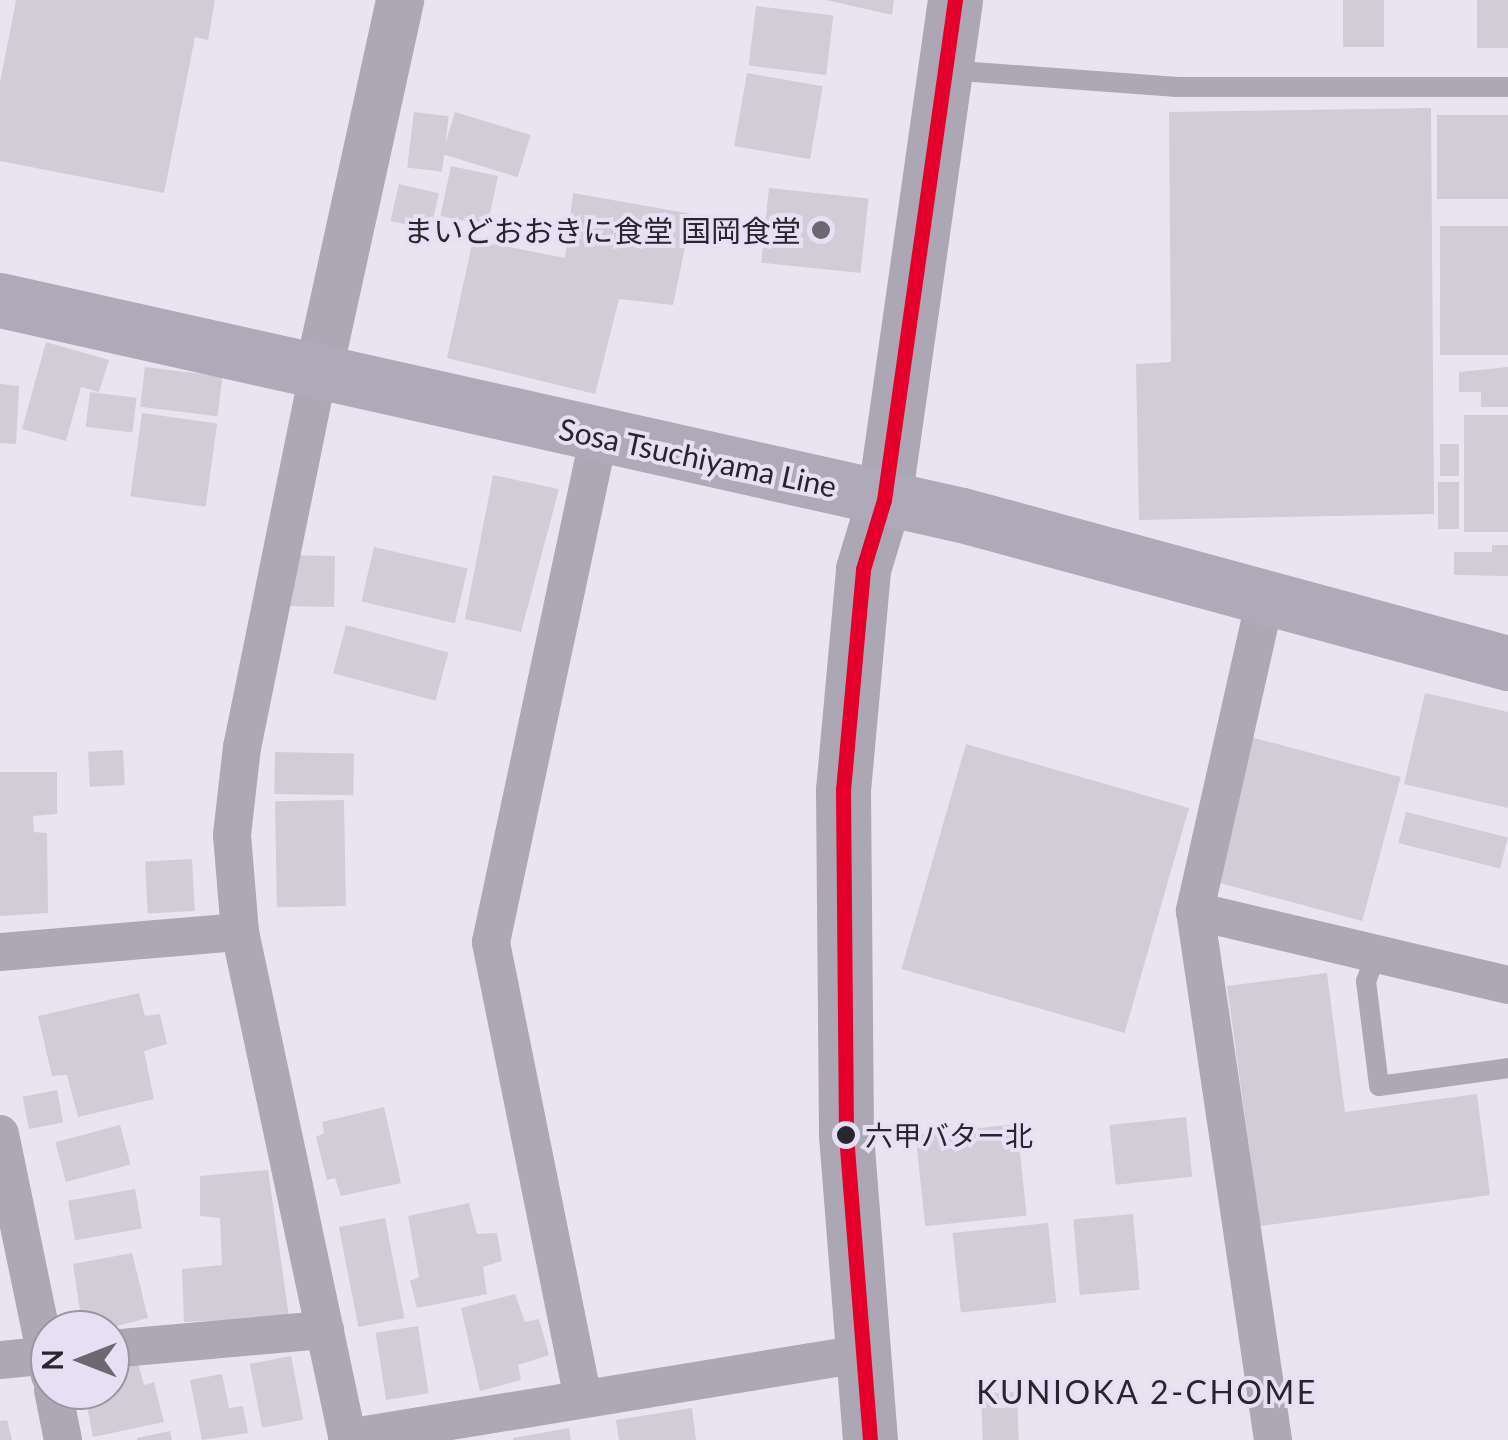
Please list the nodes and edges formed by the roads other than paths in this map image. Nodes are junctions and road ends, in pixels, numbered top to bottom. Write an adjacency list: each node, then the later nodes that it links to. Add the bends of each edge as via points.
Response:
1 (400, 0): 6 (street)
2 (954, 0): 3 (main road)
3 (945, 70): 4 (lane, via 1177,87); 8 (main road)
4 (1508, 88)
5 (0, 300): 6 (main road, Sosa Tsuchiyama Line)
6 (318, 374): 7 (main road, Sosa Tsuchiyama Line); 12 (street, via 242,747 232,834)
7 (599, 434): 8 (main road, Sosa Tsuchiyama Line); 24 (street, via 491,942)
8 (884, 500): 9 (main road, Sosa Tsuchiyama Line); 21 (main road, via 863,568 843,790 846,1134)
9 (1266, 594): 10 (main road, Sosa Tsuchiyama Line); 11 (street)
10 (1508, 663)
11 (1195, 911): 14 (street); 29 (street)
12 (240, 932): 13 (street); 19 (street)
13 (0, 952)
14 (1376, 954): 15 (street); 16 (lane, via 1366,981 1379,1086)
15 (1508, 985)
16 (1508, 1068)
17 (0, 1134): 18 (street)
18 (37, 1310)
19 (325, 1330): 20 (street); 26 (street)
20 (130, 1347)
21 (860, 1354): 24 (street); 28 (main road)
22 (0, 1360): 23 (street)
23 (30, 1365)
24 (583, 1399): 26 (street)
25 (58, 1410): 27 (street)
26 (347, 1439)
27 (64, 1440)
28 (870, 1440)
29 (1273, 1440)

